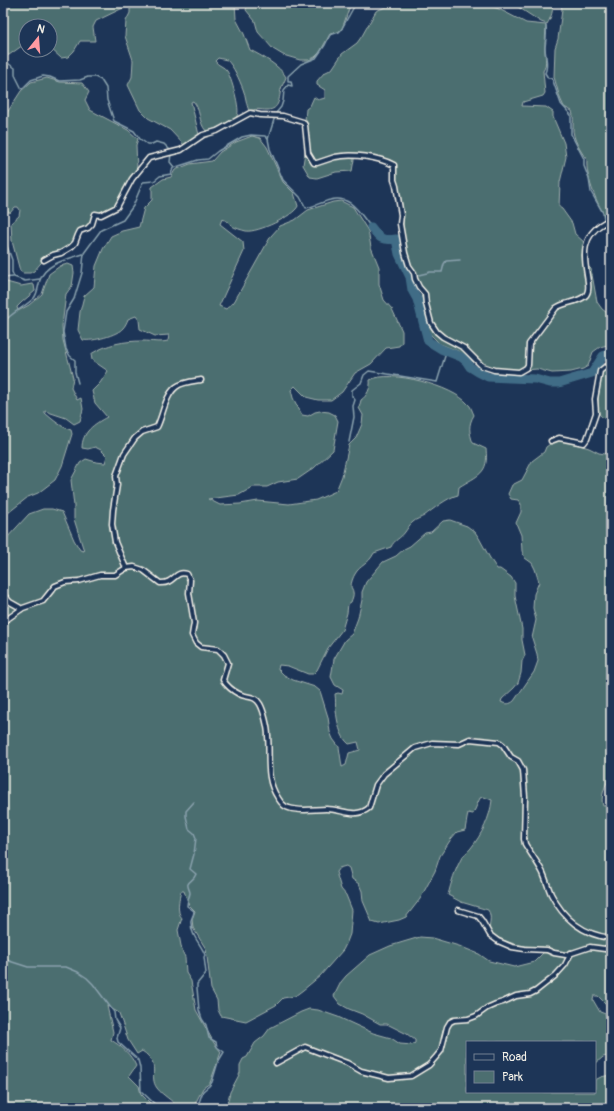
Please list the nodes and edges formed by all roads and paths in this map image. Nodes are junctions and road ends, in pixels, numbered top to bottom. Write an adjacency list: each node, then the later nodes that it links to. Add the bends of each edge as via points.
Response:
1 (611, 227): 2 (street, via 605,222 587,239 584,254 588,291 577,300 556,308 530,344 528,365 519,372 494,370 482,366 464,348 437,332 428,311 425,294 419,287 404,253 394,165 373,158 355,156 336,157 314,163 308,153 305,125 303,122 283,116 250,113 217,131 203,135 182,150 149,158 132,179 117,207 102,215 95,214 92,224 80,231 71,247)
2 (44, 260)
3 (611, 366): 5 (street, via 600,371 595,399 596,413 584,443 559,438)
4 (201, 380): 6 (street, via 177,386 169,396 156,427 142,432 124,454 116,476 112,524 115,542)
5 (551, 441)
6 (126, 568): 8 (street, via 115,575 96,575 84,580 59,584 44,601); 11 (street, via 143,570 160,583 169,583 183,573 189,577 193,638 200,647 218,649 228,663 223,680 226,684 240,695 254,697 261,705 268,730 270,778 274,792 284,806 361,813 369,808 380,779 415,748 432,743 458,744 470,739 499,742 523,770 525,844 543,873 561,912 587,931)
7 (3, 594): 8 (street)
8 (21, 609): 9 (street)
9 (3, 622)
10 (458, 910): 13 (street, via 478,916 490,935 498,941 525,949)
11 (611, 938)
12 (611, 946): 13 (street, via 605,949 590,947)
13 (571, 953): 14 (street, via 555,976 536,991 496,1004 472,1017 450,1022 436,1057 429,1065 411,1076 389,1078 362,1071 305,1046)
14 (276, 1062)

